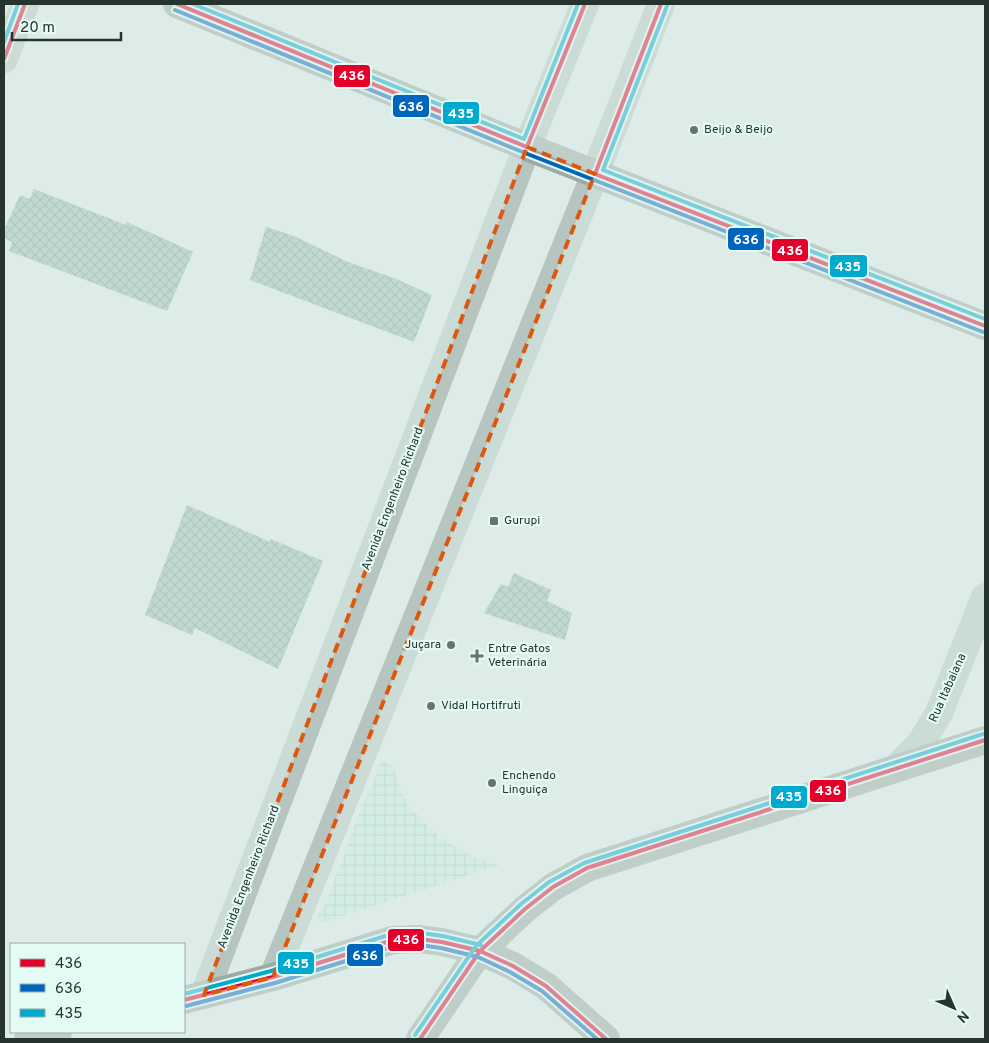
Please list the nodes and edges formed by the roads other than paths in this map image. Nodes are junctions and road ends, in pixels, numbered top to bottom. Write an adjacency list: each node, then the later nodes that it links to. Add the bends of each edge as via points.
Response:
1 (25, 4): 5 (street)
2 (177, 4): 6 (main road)
3 (585, 4): 6 (street, Avenida Engenheiro Richard)
4 (661, 4): 7 (street)
5 (4, 59)
6 (527, 147): 7 (main road); 14 (street, Avenida Engenheiro Richard)
7 (595, 174): 8 (main road); 13 (street)
8 (985, 326)
9 (985, 597): 11 (street, Rua Itabaiana, via 939,712 920,744)
10 (985, 740): 11 (main road)
11 (895, 769): 12 (main road, via 587,868 553,887)
12 (480, 952): 13 (main road, via 442,942 393,940); 17 (main road); 18 (main road, via 513,966 546,986)
13 (274, 977): 14 (main road)
14 (194, 998)
15 (54, 1033): 16 (main road)
16 (28, 1039)
17 (420, 1039)
18 (606, 1039)

